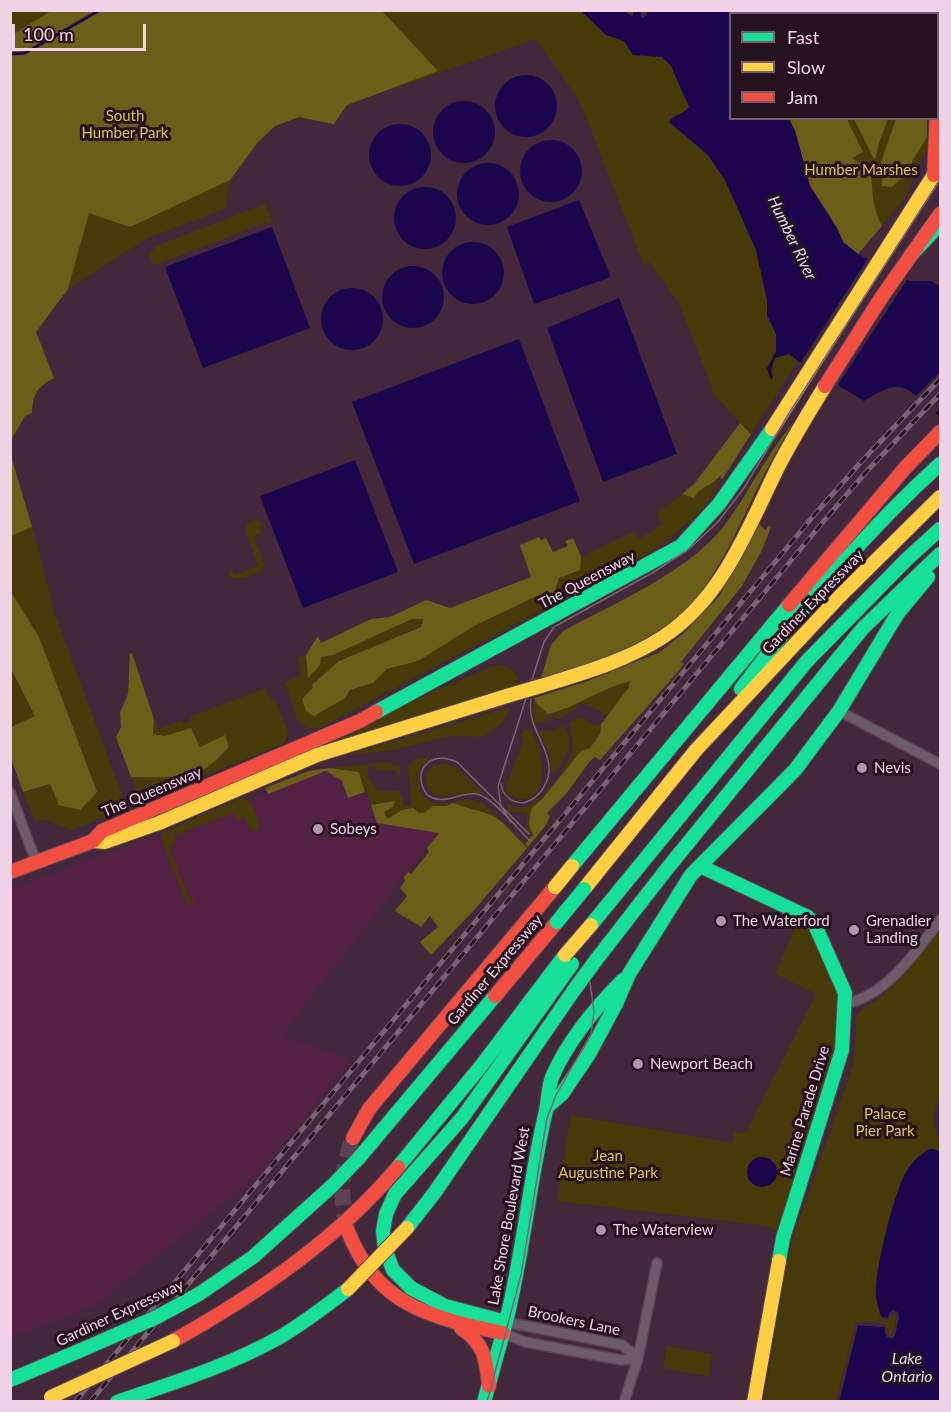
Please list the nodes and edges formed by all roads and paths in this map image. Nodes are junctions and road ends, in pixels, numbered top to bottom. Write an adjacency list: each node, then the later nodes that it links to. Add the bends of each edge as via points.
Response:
1 (937, 120): 2 (main road, via 933,161)
2 (937, 170): 18 (main road, The Queensway, via 731,489 681,546 360,721 102,831)
3 (940, 214): 5 (main road, The Queensway)
4 (940, 224): 5 (main road)
5 (911, 255): 18 (main road, The Queensway, bridge, via 805,418 715,586 675,629 626,659 317,755 159,823 105,842)
6 (940, 432): 9 (main road)
7 (940, 448): 9 (main road)
8 (940, 464): 9 (main road)
9 (915, 472): 15 (main road, via 872,530 765,656); 27 (main road, bridge, via 874,505 369,1109)
10 (940, 497): 15 (main road, Gardiner Expressway, via 840,596)
11 (940, 529): 23 (main road, via 807,661 653,849)
12 (940, 554): 36 (main road, bridge, via 863,628 666,870 574,990 435,1192 407,1228 348,1289 300,1325 256,1350)
13 (940, 564): 14 (main road, Lake Shore Boulevard West, via 898,613)
14 (839, 711): 16 (street); 20 (main road, Lake Shore Boulevard West, via 795,770)
15 (696, 750): 33 (main road, Gardiner Expressway, bridge, via 557,922 332,1186 253,1257 199,1294 157,1317)
16 (940, 764)
17 (10, 792): 19 (street)
18 (93, 841): 19 (main road, The Queensway)
19 (36, 862): 21 (main road, The Queensway)
20 (700, 866): 24 (main road, Lake Shore Boulevard West); 25 (main road, Marine Parade Drive, via 808,917 832,962 845,993)
21 (10, 872)
22 (940, 920): 25 (street, via 894,975 861,1001)
23 (569, 959): 31 (main road, via 462,1118 395,1194 383,1231 393,1270 411,1288 445,1306); 35 (main road, bridge, via 389,1178 363,1206 305,1255 206,1323)
24 (629, 974): 26 (main road, Lake Shore Boulevard West, via 589,1054 562,1094); 26 (main road, Lake Shore Boulevard West, via 601,1003 562,1060 547,1092)
25 (845, 1004): 39 (main road, Marine Parade Drive, via 840,1062 781,1249)
26 (547, 1107): 31 (main road, Lake Shore Boulevard West)
27 (353, 1138)
28 (347, 1229): 30 (main road, via 359,1258 378,1283 406,1303)
29 (657, 1263): 32 (street)
30 (452, 1323): 31 (main road); 34 (main road, via 481,1345)
31 (505, 1327): 32 (street, Brookers Lane, via 622,1345); 32 (street, Brookers Lane, via 525,1342 621,1360); 34 (main road, Lake Shore Boulevard West)
32 (638, 1358): 38 (street)
33 (10, 1380)
34 (489, 1386): 37 (main road, Lake Shore Boulevard West)
35 (45, 1399)
36 (118, 1401)
37 (484, 1401)
38 (624, 1401)
39 (754, 1401)

